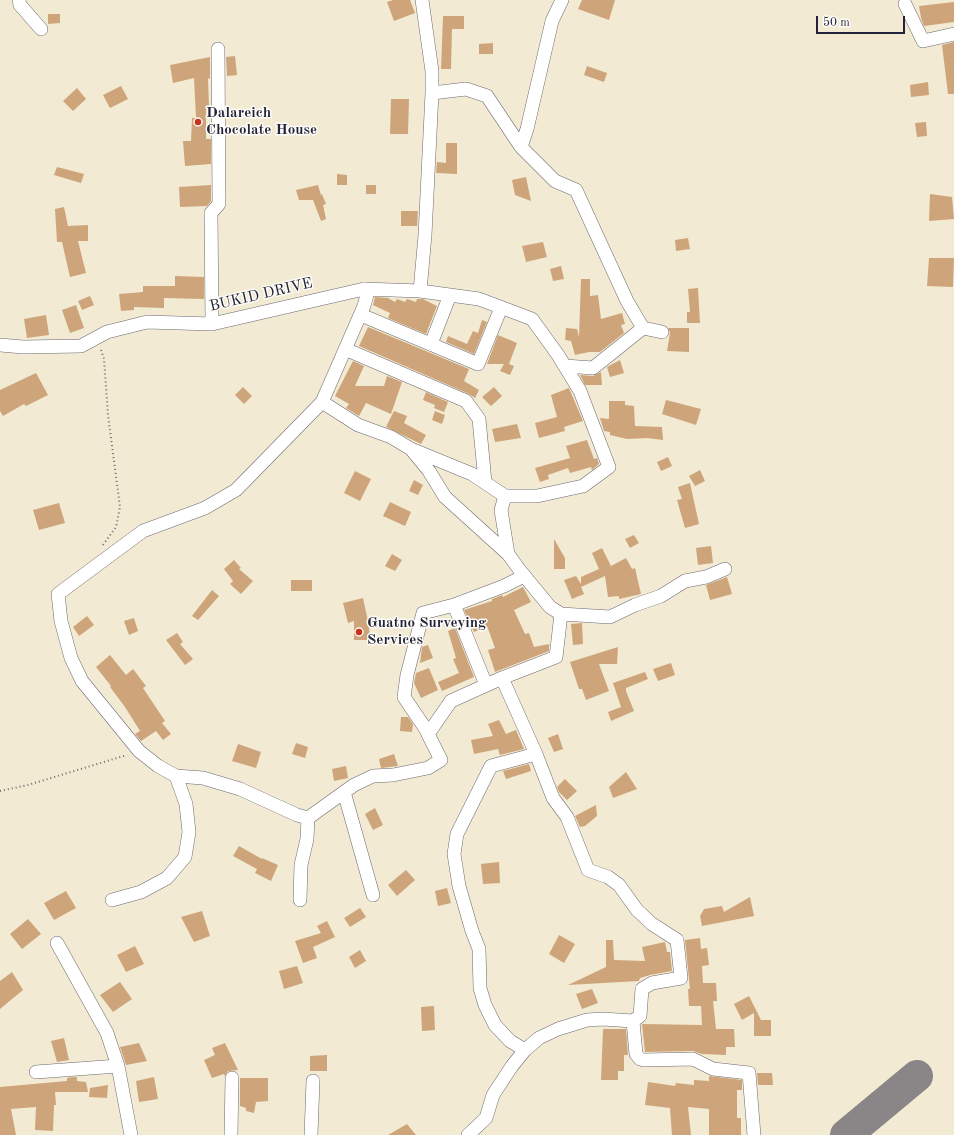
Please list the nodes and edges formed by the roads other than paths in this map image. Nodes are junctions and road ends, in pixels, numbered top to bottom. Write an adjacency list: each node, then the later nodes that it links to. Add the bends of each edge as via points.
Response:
1 (19, 0): 5 (street)
2 (422, 0): 8 (street, via 432,71)
3 (562, 0): 9 (street, via 552,21)
4 (905, 4): 6 (street, via 923,41)
5 (40, 29)
6 (954, 34)
7 (218, 49): 15 (street, via 219,204 212,213)
8 (432, 93): 9 (street, via 466,88 487,96); 11 (street)
9 (521, 147): 16 (street, via 555,181 576,190 627,301)
10 (364, 289): 11 (street, BUKID DRIVE); 14 (street, via 367,295); 15 (street, BUKID DRIVE)
11 (420, 291): 12 (street, BUKID DRIVE)
12 (450, 295): 13 (street, BUKID DRIVE, via 479,299); 18 (street)
13 (501, 308): 18 (street, via 478,364); 21 (street, BUKID DRIVE, via 532,319)
14 (361, 315): 18 (street); 20 (street)
15 (212, 324): 19 (street, BUKID DRIVE, via 147,322 107,332 81,346)
16 (643, 328): 17 (street); 21 (street, via 593,368)
17 (662, 332)
18 (431, 344)
19 (0, 345)
20 (345, 349): 22 (street); 24 (street, via 466,401 479,419)
21 (565, 366): 25 (street, BUKID DRIVE, via 580,391 609,467 583,486 537,496)
22 (322, 402): 23 (street, via 358,425 391,437); 35 (street, via 236,490 205,508 143,531 58,594 61,621 70,658 82,681 139,751)
23 (411, 449): 24 (street, via 472,474); 26 (street, via 446,497)
24 (485, 482): 25 (street)
25 (505, 496): 26 (street, via 501,510)
26 (508, 554): 28 (street)
27 (725, 569): 30 (street, via 706,577 685,581 661,596 610,617)
28 (522, 573): 29 (street, via 524,576 504,586); 30 (street, via 550,607)
29 (454, 605): 32 (street); 33 (street, via 422,613 407,675 404,697)
30 (561, 614): 31 (street, via 556,657)
31 (502, 678): 32 (street); 34 (street)
32 (486, 685): 33 (street, via 451,702)
33 (428, 734): 36 (street, via 441,760 428,768 374,776)
34 (536, 754): 42 (street, via 553,798 567,817 588,870 608,877 619,885 637,910 652,924 677,940 681,978 652,983 642,989 640,1016); 43 (street, via 491,766 457,834 454,854 459,886 479,949 480,988 485,1005 495,1026 510,1041)
35 (176, 776): 37 (street, via 203,778 240,789); 39 (street, via 186,804 190,832 185,856 167,878 141,892)
36 (344, 792): 37 (street); 38 (street)
37 (308, 818): 40 (street, via 308,839 301,865)
38 (374, 895)
39 (112, 900)
40 (300, 900)
41 (57, 943): 44 (street, via 107,1033)
42 (633, 1020): 43 (street, via 587,1020 539,1038); 52 (street, via 636,1054 640,1059 693,1059 713,1069 749,1073)
43 (525, 1050): 51 (street, via 493,1095 486,1118)
44 (118, 1066): 45 (street); 48 (street)
45 (36, 1072)
46 (232, 1078): 49 (street)
47 (313, 1081): 50 (street)
48 (131, 1135)
49 (230, 1135)
50 (311, 1135)
51 (468, 1135)
52 (754, 1135)

